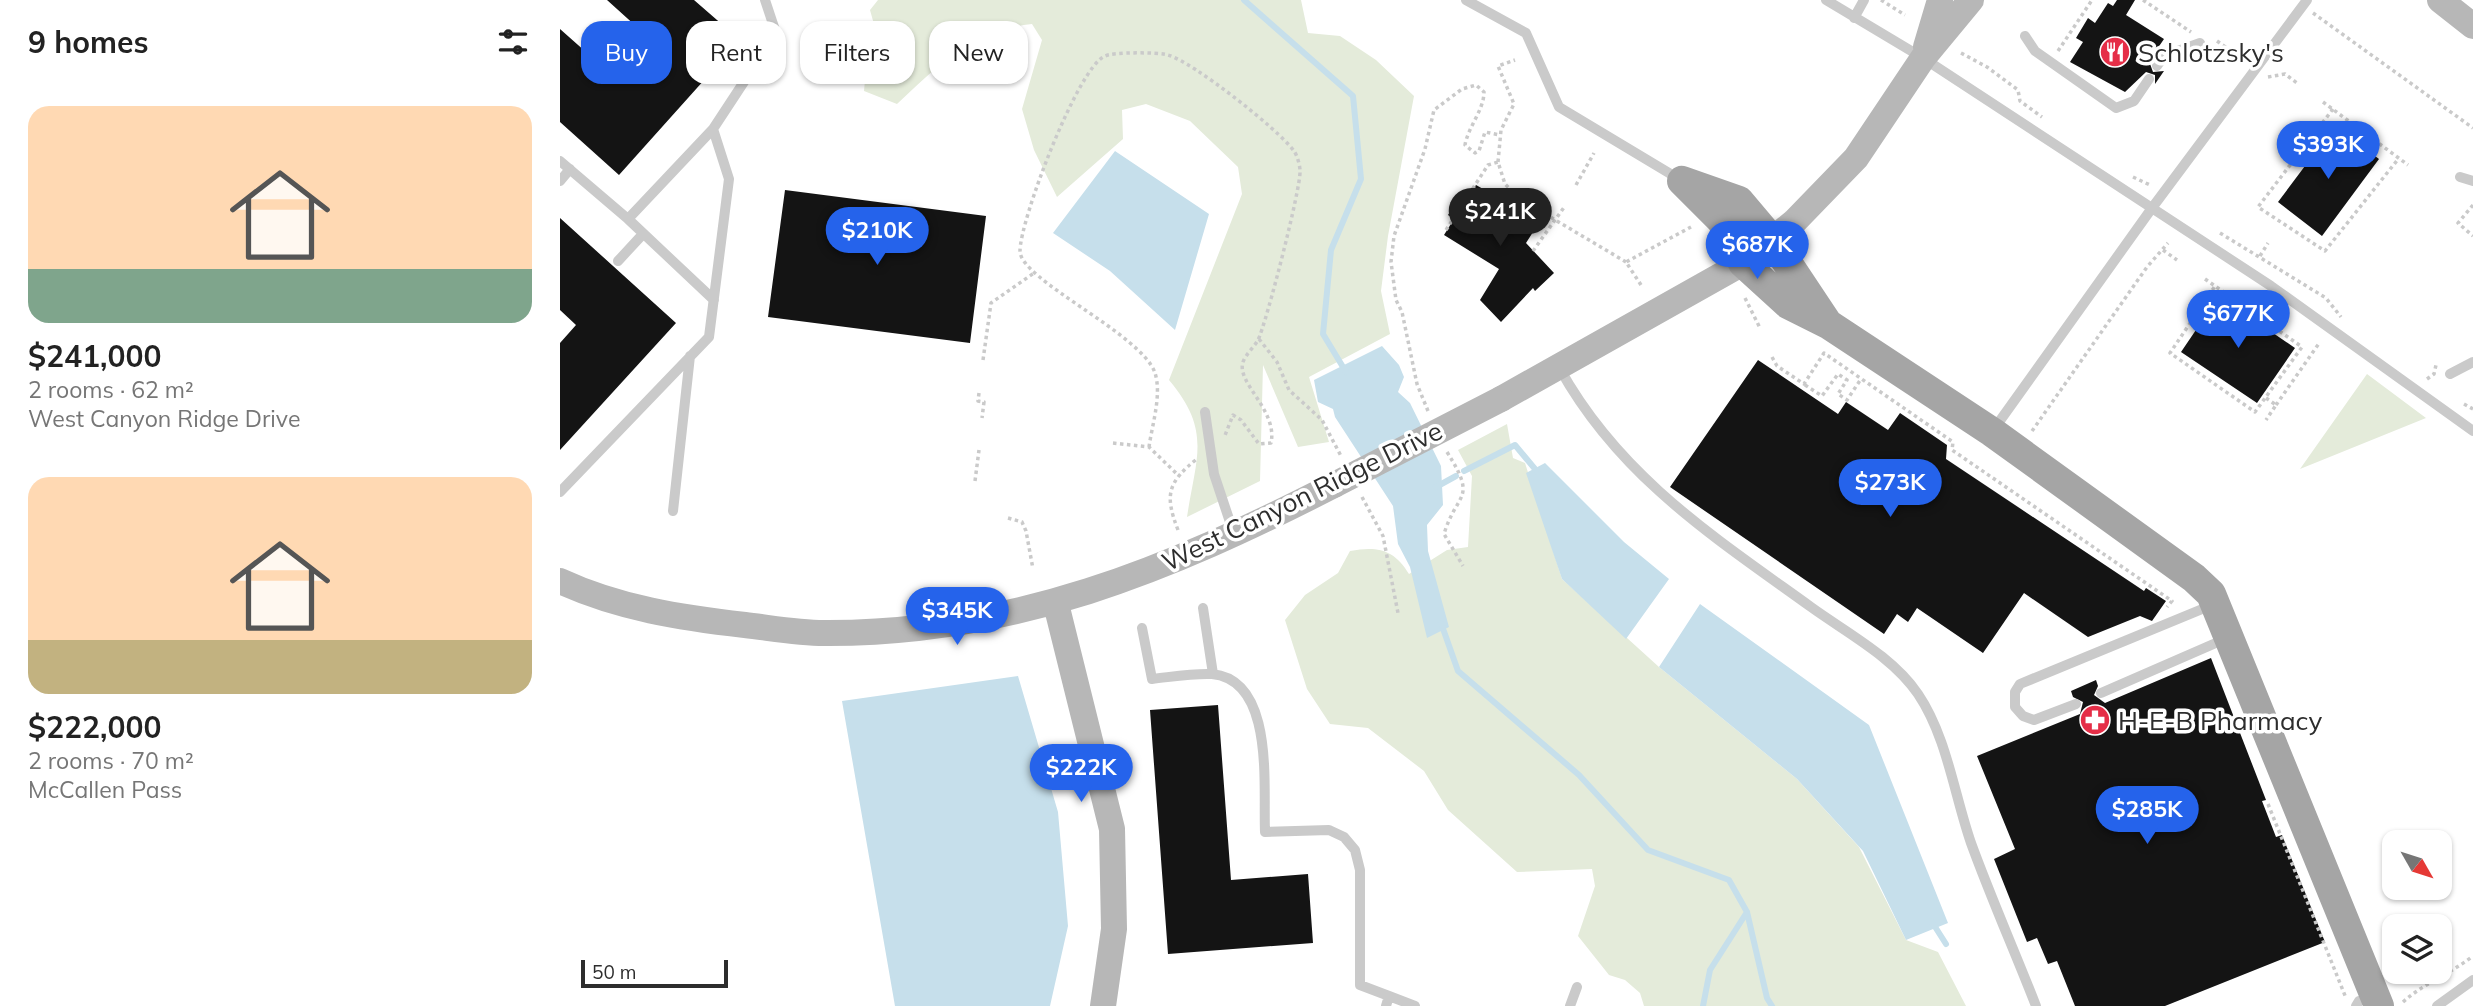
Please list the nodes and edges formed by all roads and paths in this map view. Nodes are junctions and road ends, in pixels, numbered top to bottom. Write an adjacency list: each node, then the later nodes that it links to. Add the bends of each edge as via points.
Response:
1 (765, 0): 32 (lane, via 776,33)
2 (1466, 0): 43 (lane, via 1525,33 1559,107)
3 (1826, 0): 13 (lane)
4 (1864, 0): 13 (lane)
5 (1881, 0): 12 (path)
6 (1940, 0): 21 (street, West Canyon Ridge Drive)
7 (1971, 0): 21 (street, West Canyon Ridge Drive)
8 (2092, 0): 20 (path)
9 (2144, 0): 15 (path)
10 (2440, 0): 14 (street)
11 (2305, 3): 31 (path); 49 (lane)
12 (1905, 15)
13 (1854, 18): 21 (lane)
14 (2473, 26)
15 (2193, 33)
16 (2025, 36): 26 (lane, via 2035,51 2116,108 2133,101)
17 (2217, 41): 22 (path)
18 (2200, 43): 24 (lane, via 2164,56)
19 (1961, 53): 30 (path, via 2018,90 2020,101)
20 (2056, 53)
21 (1923, 58): 49 (lane); 56 (street, West Canyon Ridge Drive, via 1856,158)
22 (2241, 58)
23 (1515, 60): 33 (path, via 1498,66 1514,104)
24 (2157, 66)
25 (2268, 77): 27 (path, via 2285,74)
26 (2149, 79)
27 (2297, 83)
28 (2323, 102): 29 (path)
29 (2333, 109): 35 (path); 35 (path, via 2258,207 2325,251)
30 (2044, 118)
31 (2473, 128)
32 (713, 129): 50 (lane); 71 (lane, via 729,179)
33 (1500, 135): 37 (path); 95 (path, via 1485,132 1475,153 1465,145 1484,99 1476,85 1438,105 1394,236 1391,261 1396,300 1416,384)
34 (1594, 153): 45 (path)
35 (2399, 159): 38 (path)
36 (560, 161): 39 (lane)
37 (1498, 162): 51 (path, via 1510,191); 53 (path, via 1488,165)
38 (2408, 165)
39 (570, 169): 42 (lane); 50 (lane)
40 (2122, 170): 46 (path)
41 (2460, 177): 44 (lane)
42 (560, 181)
43 (1682, 181): 56 (main road, via 1739,201); 65 (main road, via 1722,221)
44 (2473, 181)
45 (1576, 185)
46 (2150, 185)
47 (2473, 205): 55 (path, via 2458,223)
48 (1565, 206): 51 (path)
49 (2152, 208): 96 (lane, via 2271,286); 97 (lane)
50 (628, 219): 54 (lane)
51 (1558, 220): 60 (path); 64 (path)
52 (1691, 227): 64 (path)
53 (1446, 230)
54 (643, 233): 63 (lane); 71 (lane)
55 (2473, 236)
56 (1772, 240): 65 (street, West Canyon Ridge Drive); 72 (main road)
57 (2168, 243): 59 (path)
58 (2268, 243): 61 (path)
59 (2164, 250): 62 (path); 98 (path, via 2147,267)
60 (1534, 251)
61 (2260, 256)
62 (2177, 260)
63 (618, 261)
64 (1626, 262): 68 (path)
65 (1743, 263): 72 (main road, via 1788,304); 82 (street, West Canyon Ridge Drive)
66 (1035, 272): 78 (path, via 991,303); 101 (path, via 1141,354 1155,372); 102 (path, via 1022,260 1020,250 1031,201 1074,95 1097,60 1108,54 1168,55 1241,101 1295,152 1300,171 1288,227 1259,339 1242,363 1243,375 1267,410 1274,432 1272,443 1259,444 1233,415 1224,439)
67 (2205, 279): 69 (path)
68 (1641, 285)
69 (2215, 286): 77 (path, via 2302,347); 88 (path, via 2170,353 2255,412)
70 (1744, 297): 73 (path)
71 (714, 300): 75 (lane, via 709,337)
72 (1828, 324): 97 (main road)
73 (1760, 328)
74 (2320, 342): 80 (path)
75 (690, 356): 108 (lane); 109 (lane)
76 (1772, 357): 86 (path, via 1777,366)
77 (2294, 358): 80 (path); 88 (path)
78 (983, 360)
79 (2473, 362): 83 (lane)
80 (2304, 365): 90 (path)
81 (2436, 365): 85 (path)
82 (1560, 369): 112 (street, West Canyon Ridge Drive, bridge); 134 (lane, via 1596,427 1644,480 1734,552 1896,668 1918,694 1937,731 1972,844)
83 (2450, 373)
84 (1861, 379): 86 (path, via 1824,353); 86 (path, via 1847,400 1838,394 1847,380 1838,374 1822,396); 107 (path, via 1953,442 1952,450)
85 (2428, 380)
86 (1804, 384)
87 (979, 393): 93 (path, via 978,401 984,402)
88 (2266, 398): 90 (path)
89 (2464, 404): 91 (path)
90 (2276, 405): 94 (path)
91 (2473, 409)
92 (1205, 412): 102 (lane)
93 (982, 418)
94 (2266, 419)
95 (1433, 421)
96 (2473, 431)
97 (1992, 432): 117 (main road, via 2194,578)
98 (2028, 436)
99 (1113, 443): 101 (path)
100 (1443, 446): 113 (path, via 1463,481 1459,507 1444,534)
101 (1149, 447): 104 (path)
102 (1210, 448): 104 (path); 112 (lane)
103 (979, 450): 106 (path)
104 (1177, 474): 111 (path, via 1168,505)
105 (2001, 475): 107 (path)
106 (975, 481)
107 (1996, 481): 119 (path, via 2172,601 2164,611)
108 (560, 492)
109 (673, 511)
110 (1008, 518): 114 (path, via 1022,522)
111 (1178, 530)
112 (1233, 532): 116 (street, West Canyon Ridge Drive)
113 (1463, 566)
114 (1033, 569)
115 (560, 581): 116 (street, West Canyon Ridge Drive, via 649,611 822,633 910,630)
116 (1056, 604): 131 (street, via 1112,830 1114,929)
117 (2215, 604): 121 (main road); 124 (lane, via 2020,684 2015,692 2015,707 2034,720)
118 (1203, 608): 122 (lane)
119 (2171, 615)
120 (1142, 628): 122 (lane, via 1153,679)
121 (2228, 638): 123 (lane); 130 (main road)
122 (1213, 674): 129 (lane, via 1238,683 1259,719 1265,832 1329,831 1344,837 1355,850 1360,870 1360,985)
123 (2101, 693)
124 (2076, 704)
125 (2265, 798): 130 (path)
126 (2473, 956): 130 (path, via 2422,985)
127 (2473, 980): 135 (lane)
128 (1577, 987): 133 (lane)
129 (1387, 1001): 132 (lane)
130 (2367, 1002)
131 (1103, 1006)
132 (1415, 1006)
133 (1570, 1006)
134 (2036, 1006)
135 (2437, 1006)

